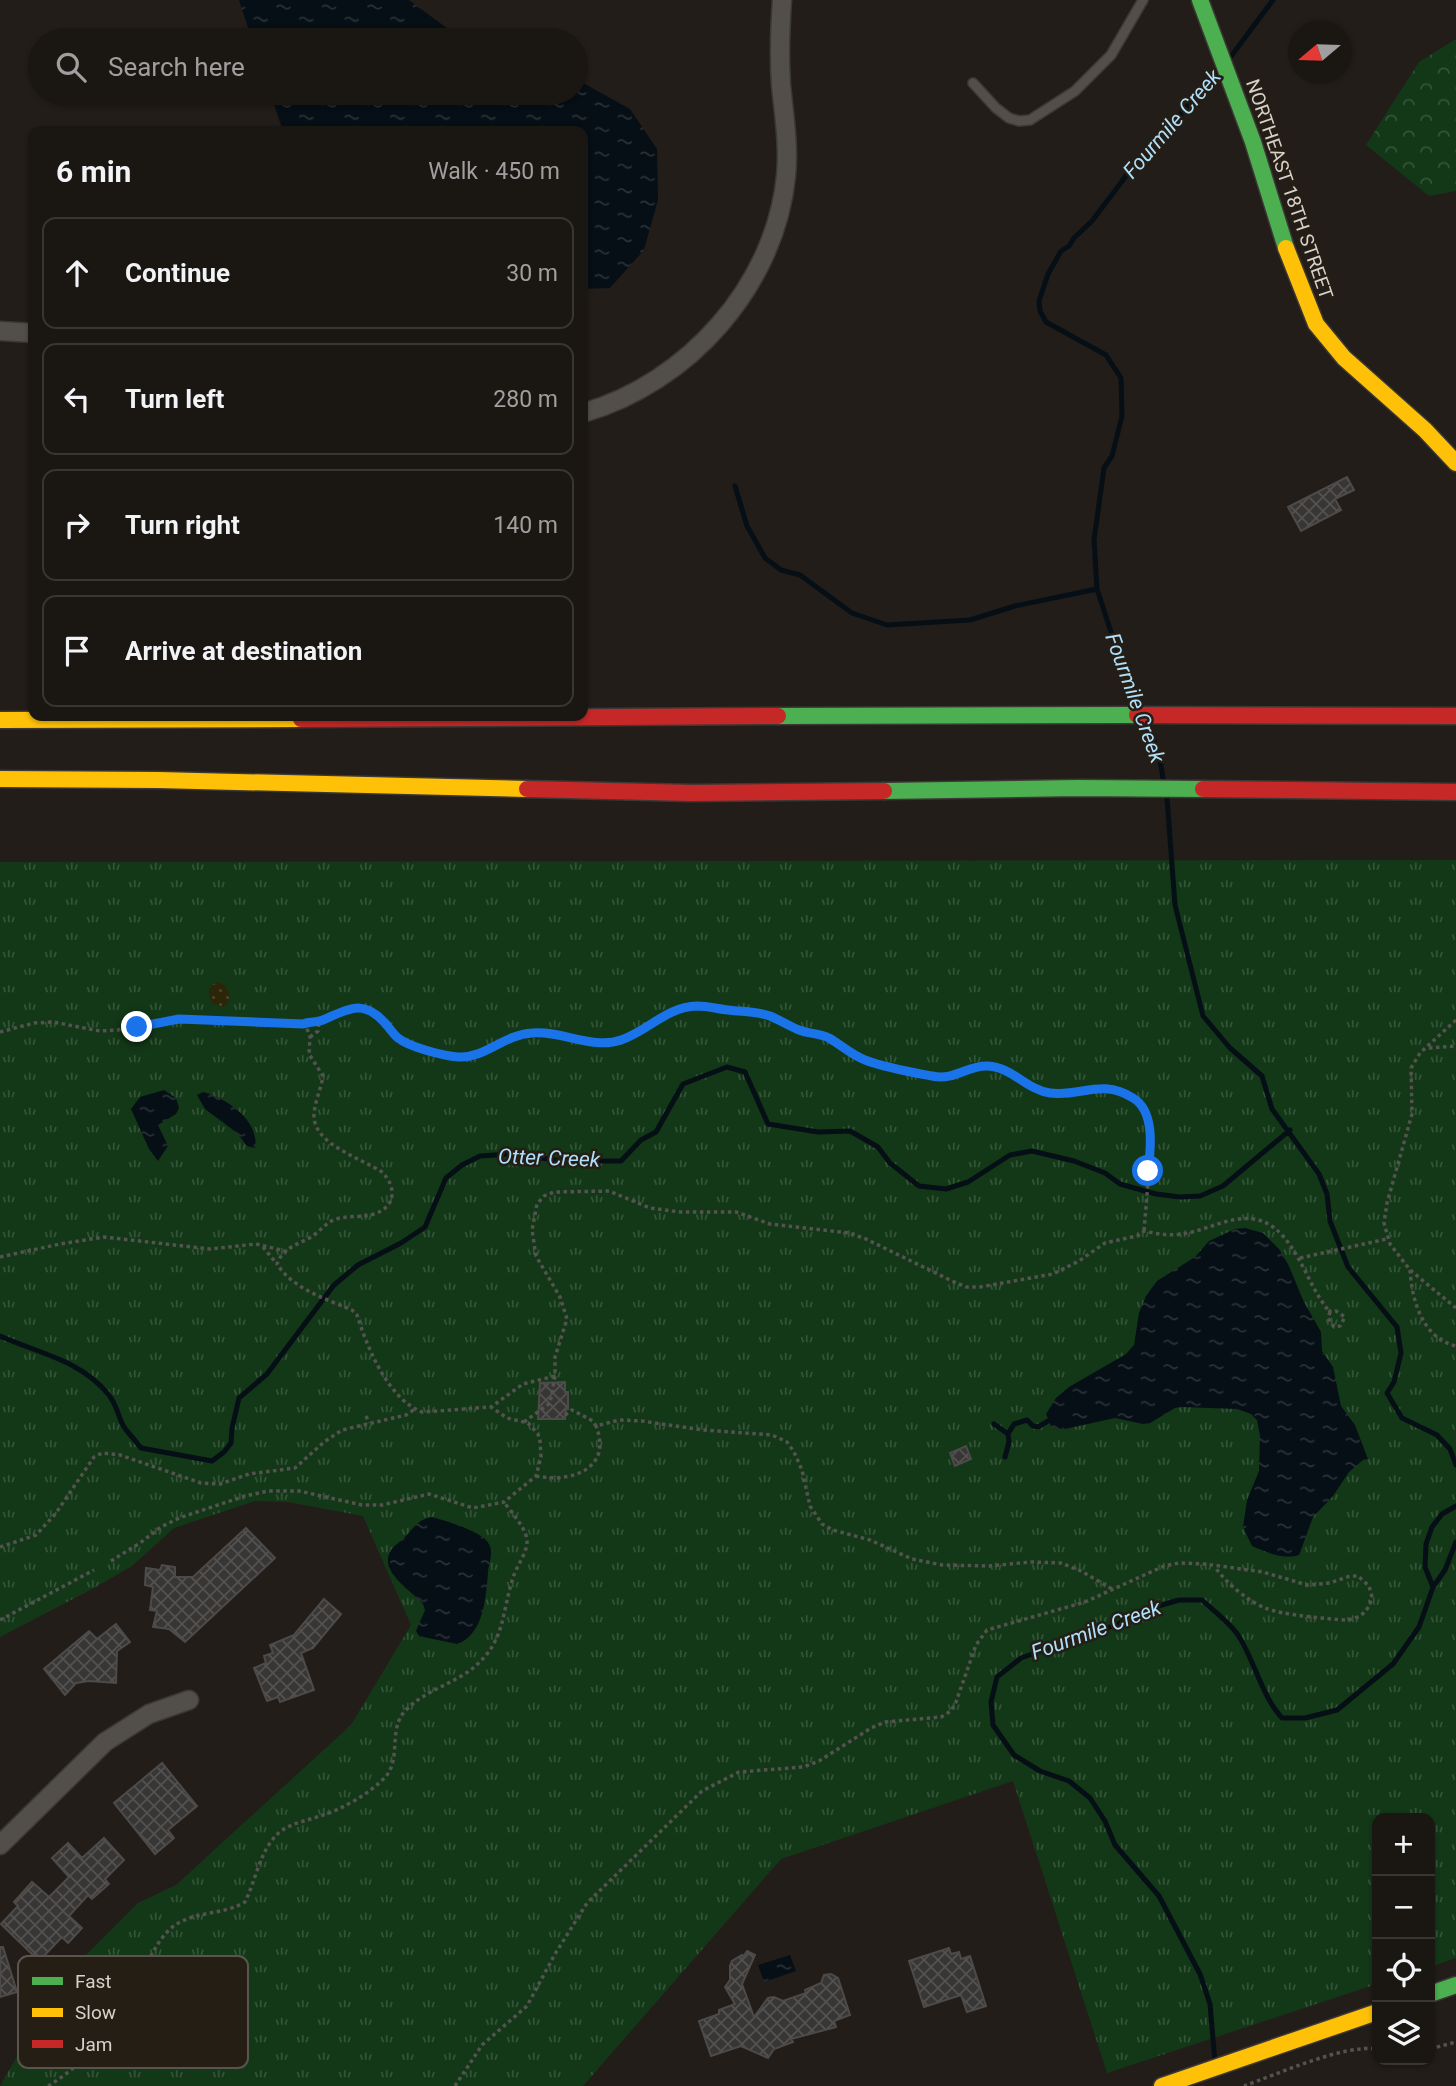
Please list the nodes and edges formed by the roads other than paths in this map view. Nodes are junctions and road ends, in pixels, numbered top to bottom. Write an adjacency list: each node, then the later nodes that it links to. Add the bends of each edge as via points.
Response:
1 (782, 0): 7 (street, via 779,44 786,176 780,210 761,263 724,320 698,348 640,389)
2 (1143, 0): 4 (lane, via 1111,55 1075,91 1030,120 1009,118)
3 (1203, 5): 8 (main road, NORTHEAST 18TH STREET, via 1316,324 1345,358)
4 (973, 83)
5 (0, 331): 6 (street)
6 (28, 333)
7 (588, 411)
8 (1456, 463)
9 (1456, 716): 10 (main road)
10 (588, 717)
11 (0, 720): 12 (main road)
12 (28, 720)
13 (0, 779): 14 (main road, via 692,793 1077,788)
14 (1456, 792)
15 (189, 1700): 16 (street, via 149,1714 105,1742)
16 (0, 1845)
17 (1456, 1985): 18 (main road)
18 (1435, 1992)
19 (1372, 2014): 20 (main road)
20 (1162, 2086)

